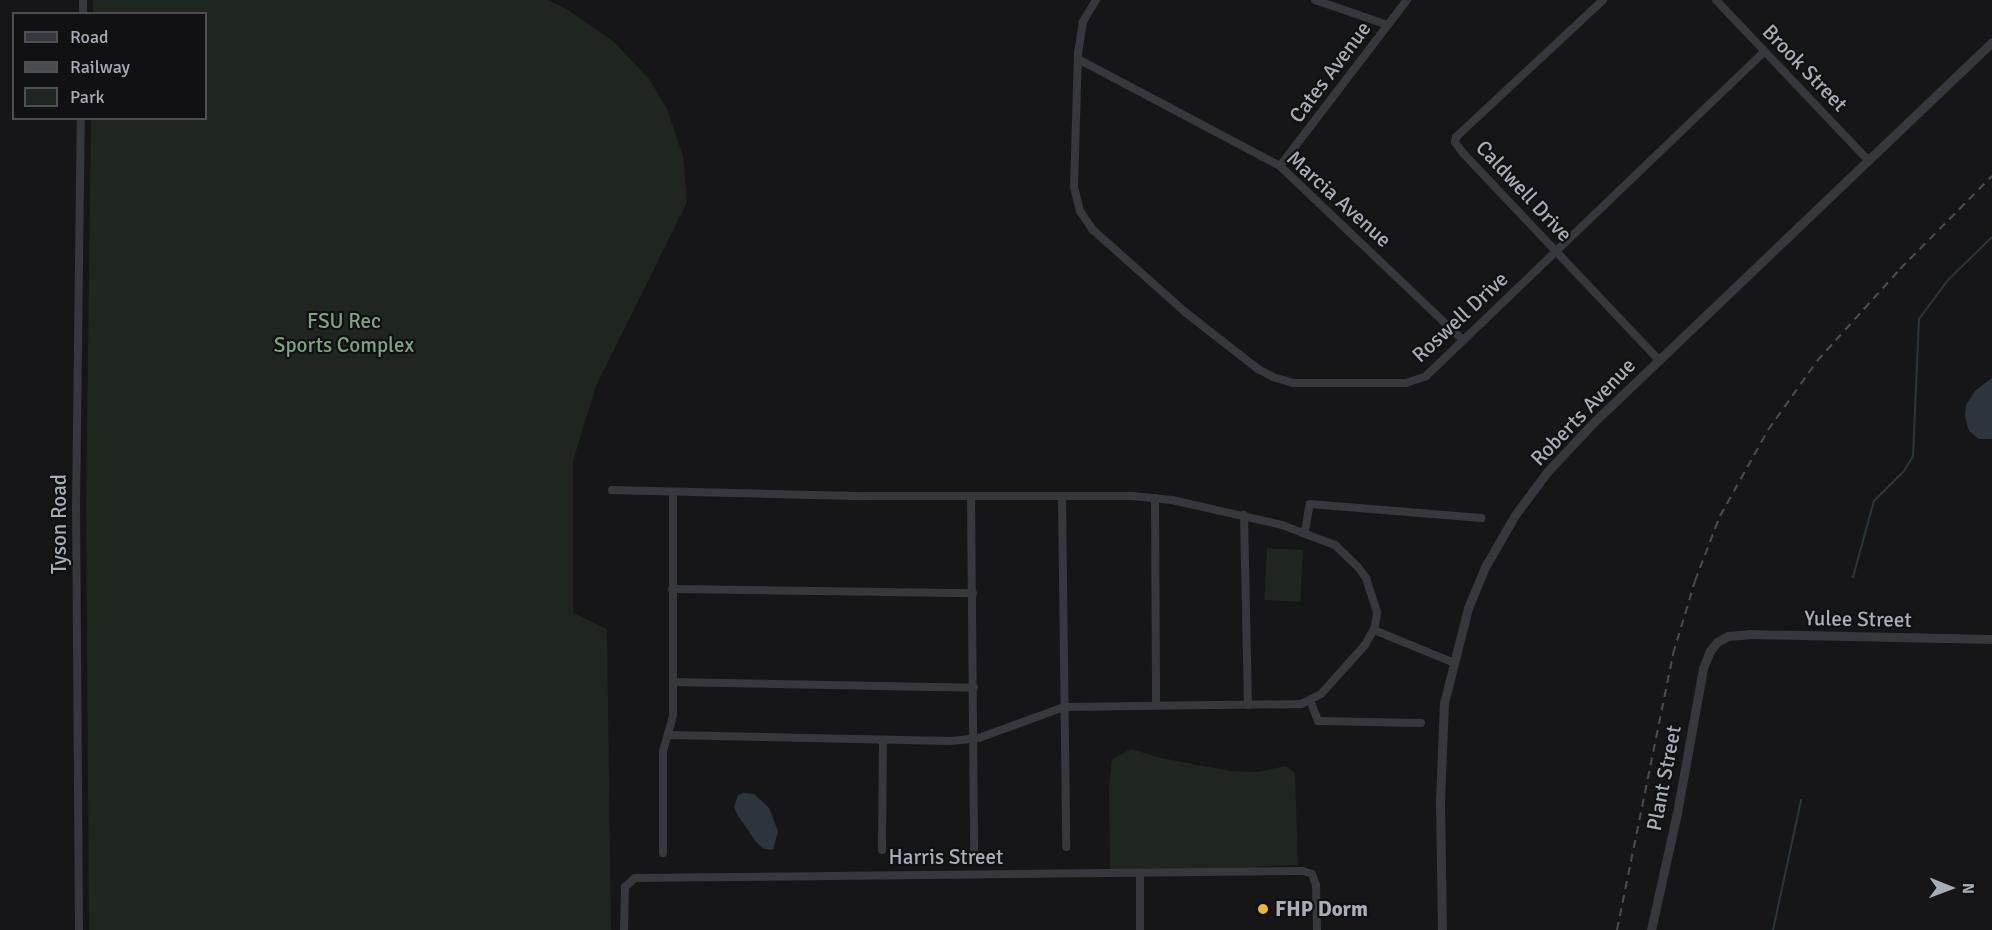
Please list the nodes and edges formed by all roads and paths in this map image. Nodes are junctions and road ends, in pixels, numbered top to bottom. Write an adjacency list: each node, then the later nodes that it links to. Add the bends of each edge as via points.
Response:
1 (1096, 0): 9 (street, Roswell Drive, via 1080,30)
2 (1315, 0): 6 (street)
3 (1407, 0): 6 (street, Cates Avenue)
4 (1603, 0): 13 (street, Caldwell Drive, via 1455,142)
5 (1716, 0): 8 (street, Brook Street)
6 (1388, 25): 12 (street, Cates Avenue)
7 (1992, 42): 11 (street, Roberts Avenue)
8 (1764, 52): 11 (street, Brook Street); 13 (street, Roswell Drive)
9 (1078, 59): 12 (street, Marcia Avenue); 14 (street, Roswell Drive, via 1074,187 1086,222 1185,312 1258,369 1294,383 1406,383 1426,376)
10 (81, 120): 45 (street, Tyson Road, via 76,509)
11 (1868, 160): 15 (street, Roberts Avenue)
12 (1280, 166): 14 (street, Marcia Avenue)
13 (1555, 250): 14 (street, Roswell Drive); 15 (street, Caldwell Drive)
14 (1463, 340)
15 (1659, 360): 29 (street, Roberts Avenue, via 1557,460 1515,515 1485,567)
16 (612, 490): 17 (street)
17 (673, 492): 18 (street); 24 (street)
18 (971, 496): 19 (street); 25 (street)
19 (1062, 496): 20 (street); 35 (street)
20 (1155, 498): 21 (street); 33 (street)
21 (1244, 515): 23 (street); 34 (street)
22 (1481, 518): 23 (street, via 1310,504)
23 (1305, 531): 26 (street, via 1335,545 1359,567 1377,612)
24 (672, 589): 25 (street); 30 (street)
25 (973, 592): 31 (street)
26 (1374, 630): 29 (street); 32 (street, via 1340,676)
27 (1723, 638): 28 (street, Yulee Street, via 1749,634); 50 (street, Plant Street, via 1710,651 1703,668)
28 (1992, 639)
29 (1452, 662): 49 (street, Roberts Avenue, via 1441,739)
30 (673, 682): 31 (street); 37 (street, via 673,715)
31 (974, 688): 38 (street)
32 (1310, 700): 34 (street, via 1287,705); 36 (street, via 1318,721)
33 (1156, 705): 34 (street); 35 (street)
34 (1248, 705)
35 (1064, 707): 38 (street); 40 (street)
36 (1421, 723)
37 (668, 735): 39 (street); 43 (street, via 663,751)
38 (974, 739): 39 (street); 42 (street)
39 (883, 740): 41 (street)
40 (1066, 847)
41 (882, 850)
42 (974, 850)
43 (663, 853)
44 (1140, 874): 46 (street, Harris Street, via 635,878 626,887); 47 (street); 48 (street, Harris Street, via 1312,874 1317,885)
45 (79, 930)
46 (624, 930)
47 (1140, 930)
48 (1317, 930)
49 (1442, 930)
50 (1651, 930)

